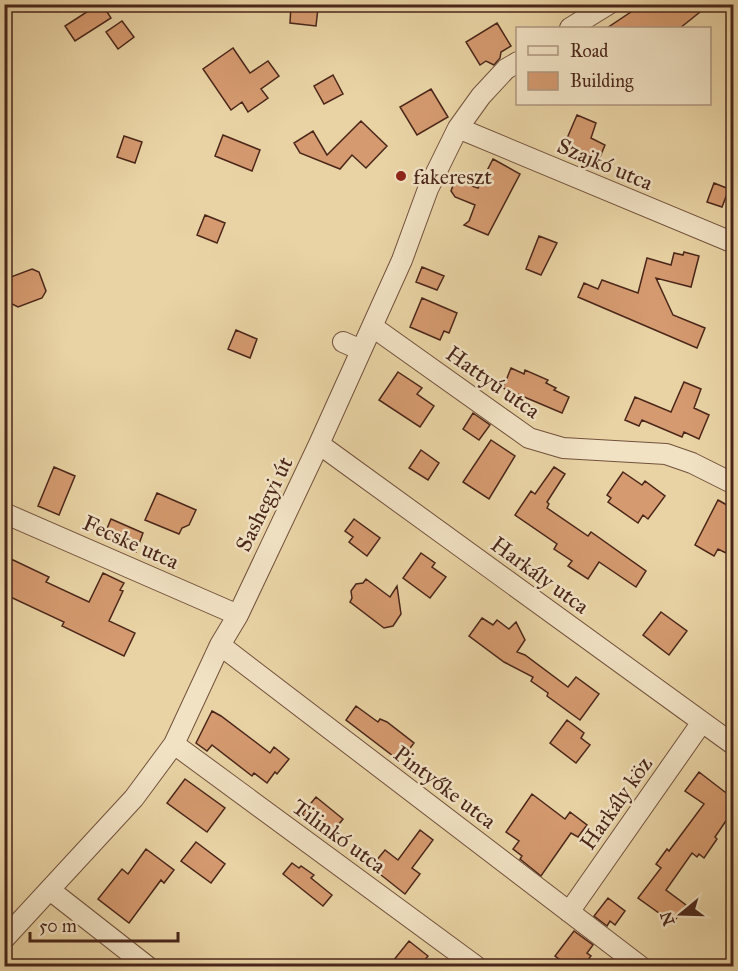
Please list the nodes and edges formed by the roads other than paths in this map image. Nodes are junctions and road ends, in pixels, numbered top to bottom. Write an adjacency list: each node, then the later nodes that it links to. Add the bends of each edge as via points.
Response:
1 (609, 4): 2 (street)
2 (572, 27)
3 (516, 63): 4 (street, Sashegyi út, via 481,96)
4 (459, 128): 5 (street, Szajkó utca); 6 (street, Sashegyi út, via 428,189)
5 (734, 243)
6 (373, 327): 8 (street, Sashegyi út); 10 (street, Hattyú utca, via 529,438 563,448 666,454)
7 (343, 342): 8 (street)
8 (361, 350): 9 (street, Sashegyi út)
9 (319, 444): 12 (street, Sashegyi út); 14 (street, Harkály utca)
10 (734, 484)
11 (4, 513): 12 (street, Fecske utca)
12 (237, 615): 13 (street, Sashegyi út)
13 (220, 645): 15 (street, Sashegyi út); 18 (street, Pintyőke utca)
14 (702, 722): 16 (street, Harkály utca); 18 (street, Harkály köz)
15 (174, 744): 17 (street, Sashegyi út, via 134,798); 21 (street, Tilinkó utca)
16 (734, 745)
17 (50, 890): 19 (street, Sashegyi út); 20 (street)
18 (569, 912): 22 (street, Pintyőke utca)
19 (4, 939)
20 (147, 966)
21 (476, 966)
22 (640, 966)

